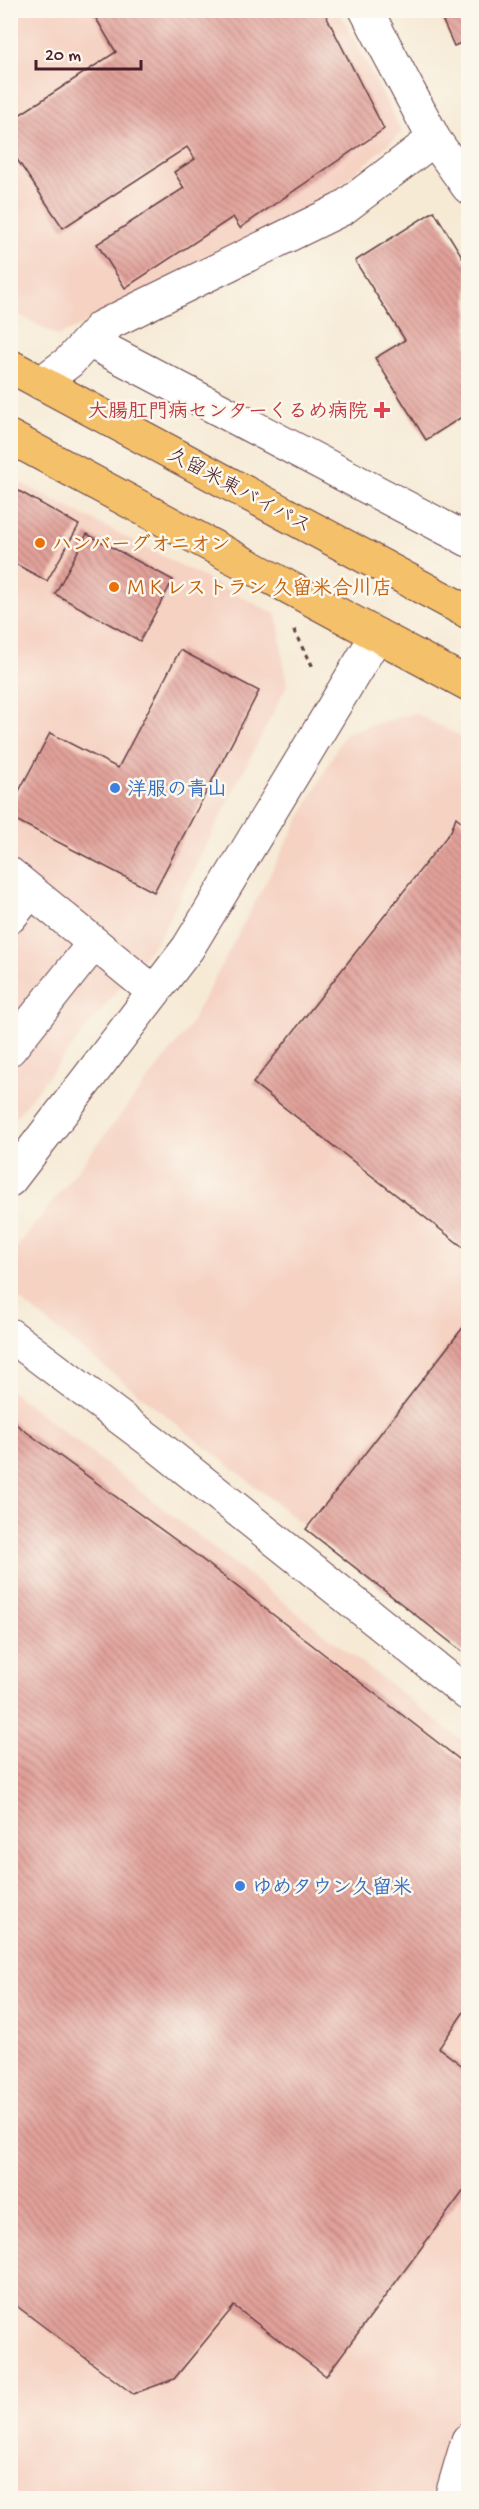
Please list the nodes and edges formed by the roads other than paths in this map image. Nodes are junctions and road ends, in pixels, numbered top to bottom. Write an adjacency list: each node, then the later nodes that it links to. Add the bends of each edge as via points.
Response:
1 (366, 10): 2 (street)
2 (434, 139): 3 (street); 4 (street, via 342,209 101,327)
3 (468, 187)
4 (89, 341): 6 (street); 8 (street)
5 (10, 366): 6 (highway, 久留米東バイパス)
6 (41, 383): 9 (highway, 久留米東バイパス)
7 (10, 437): 10 (highway)
8 (468, 540)
9 (468, 612)
10 (377, 635): 11 (highway); 15 (street, via 188,948)
11 (468, 684)
12 (21, 883): 13 (street); 14 (street)
13 (10, 917)
14 (94, 943): 15 (street); 16 (street)
15 (154, 992): 17 (street)
16 (10, 1049)
17 (10, 1180)
18 (10, 1335): 19 (street, via 141,1432)
19 (468, 1694)
20 (468, 2440): 21 (street)
21 (451, 2499)

